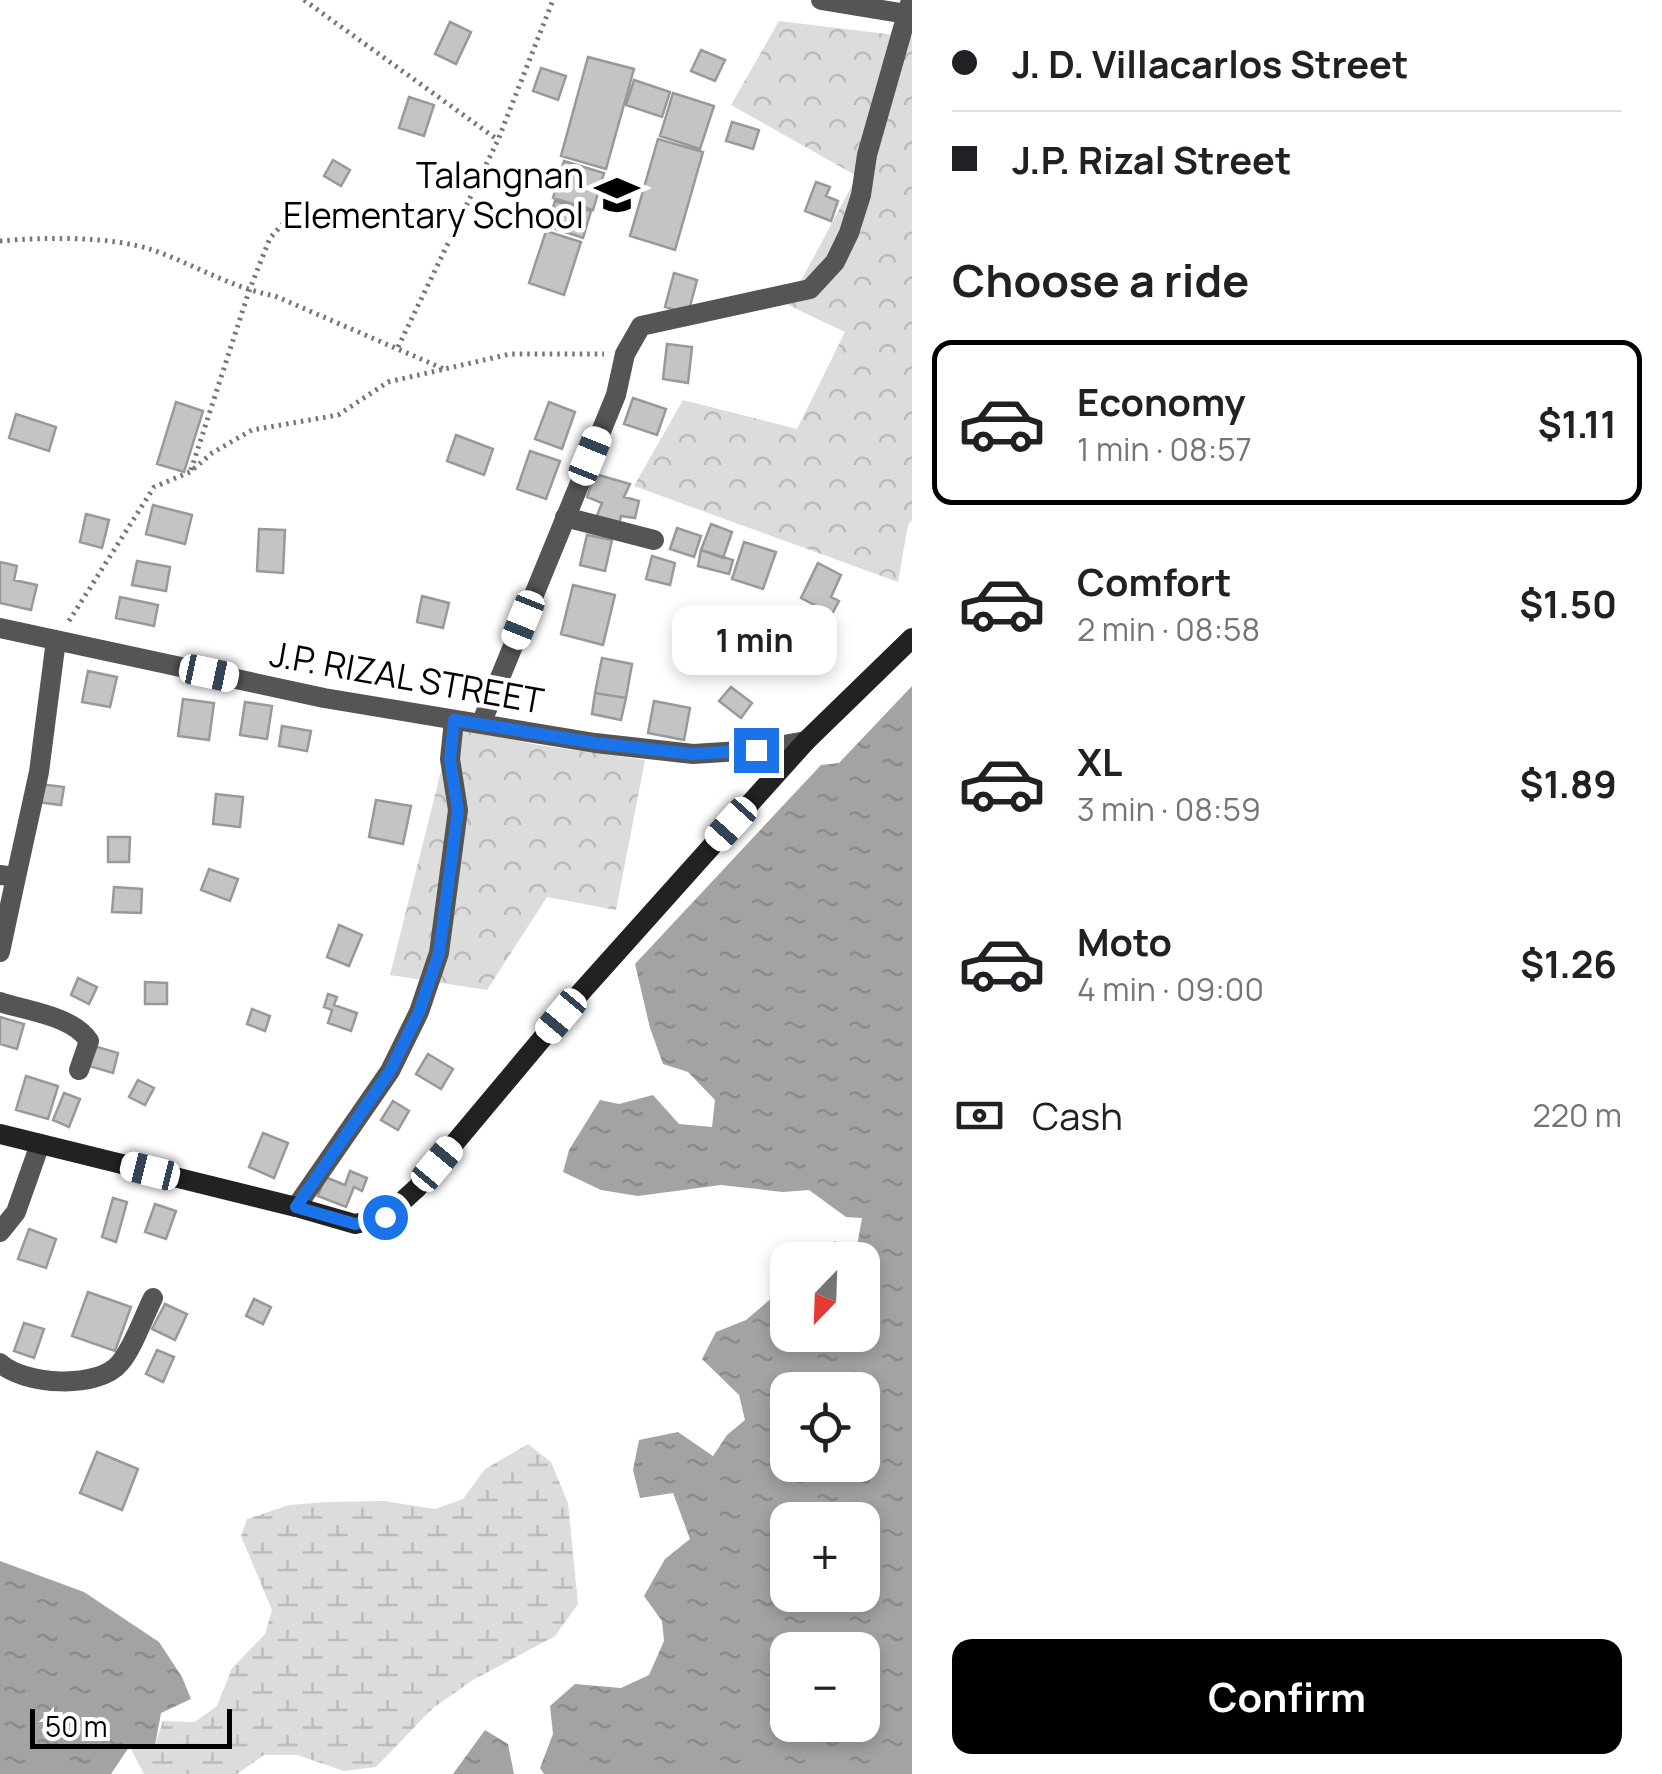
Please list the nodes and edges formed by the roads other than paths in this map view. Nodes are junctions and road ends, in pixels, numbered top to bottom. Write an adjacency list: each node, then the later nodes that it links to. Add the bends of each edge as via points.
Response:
1 (821, 0): 2 (street)
2 (910, 10): 3 (street, via 857,208 835,262 810,289 640,326)
3 (566, 516): 4 (street); 9 (street)
4 (654, 540)
5 (0, 628): 7 (street, J.P. RIZAL STREET)
6 (912, 638): 10 (street)
7 (56, 640): 8 (street, J.P. RIZAL STREET); 11 (street, via 39,772)
8 (454, 720): 9 (street, J.P. RIZAL STREET); 17 (street, via 450,760 458,810 439,953 390,1071)
9 (481, 724): 10 (street, J.P. RIZAL STREET, via 693,754)
10 (806, 741): 17 (street, via 582,990 417,1188 385,1217 355,1224)
11 (8, 876): 12 (street)
12 (0, 952)
13 (0, 1002): 14 (street, via 84,1033 89,1041)
14 (80, 1070)
15 (0, 1134): 16 (street)
16 (40, 1144): 17 (street); 18 (street, via 16,1212)
17 (296, 1207)
18 (0, 1232)
19 (152, 1298): 20 (street, via 120,1364 104,1375 48,1383)
20 (0, 1363)

